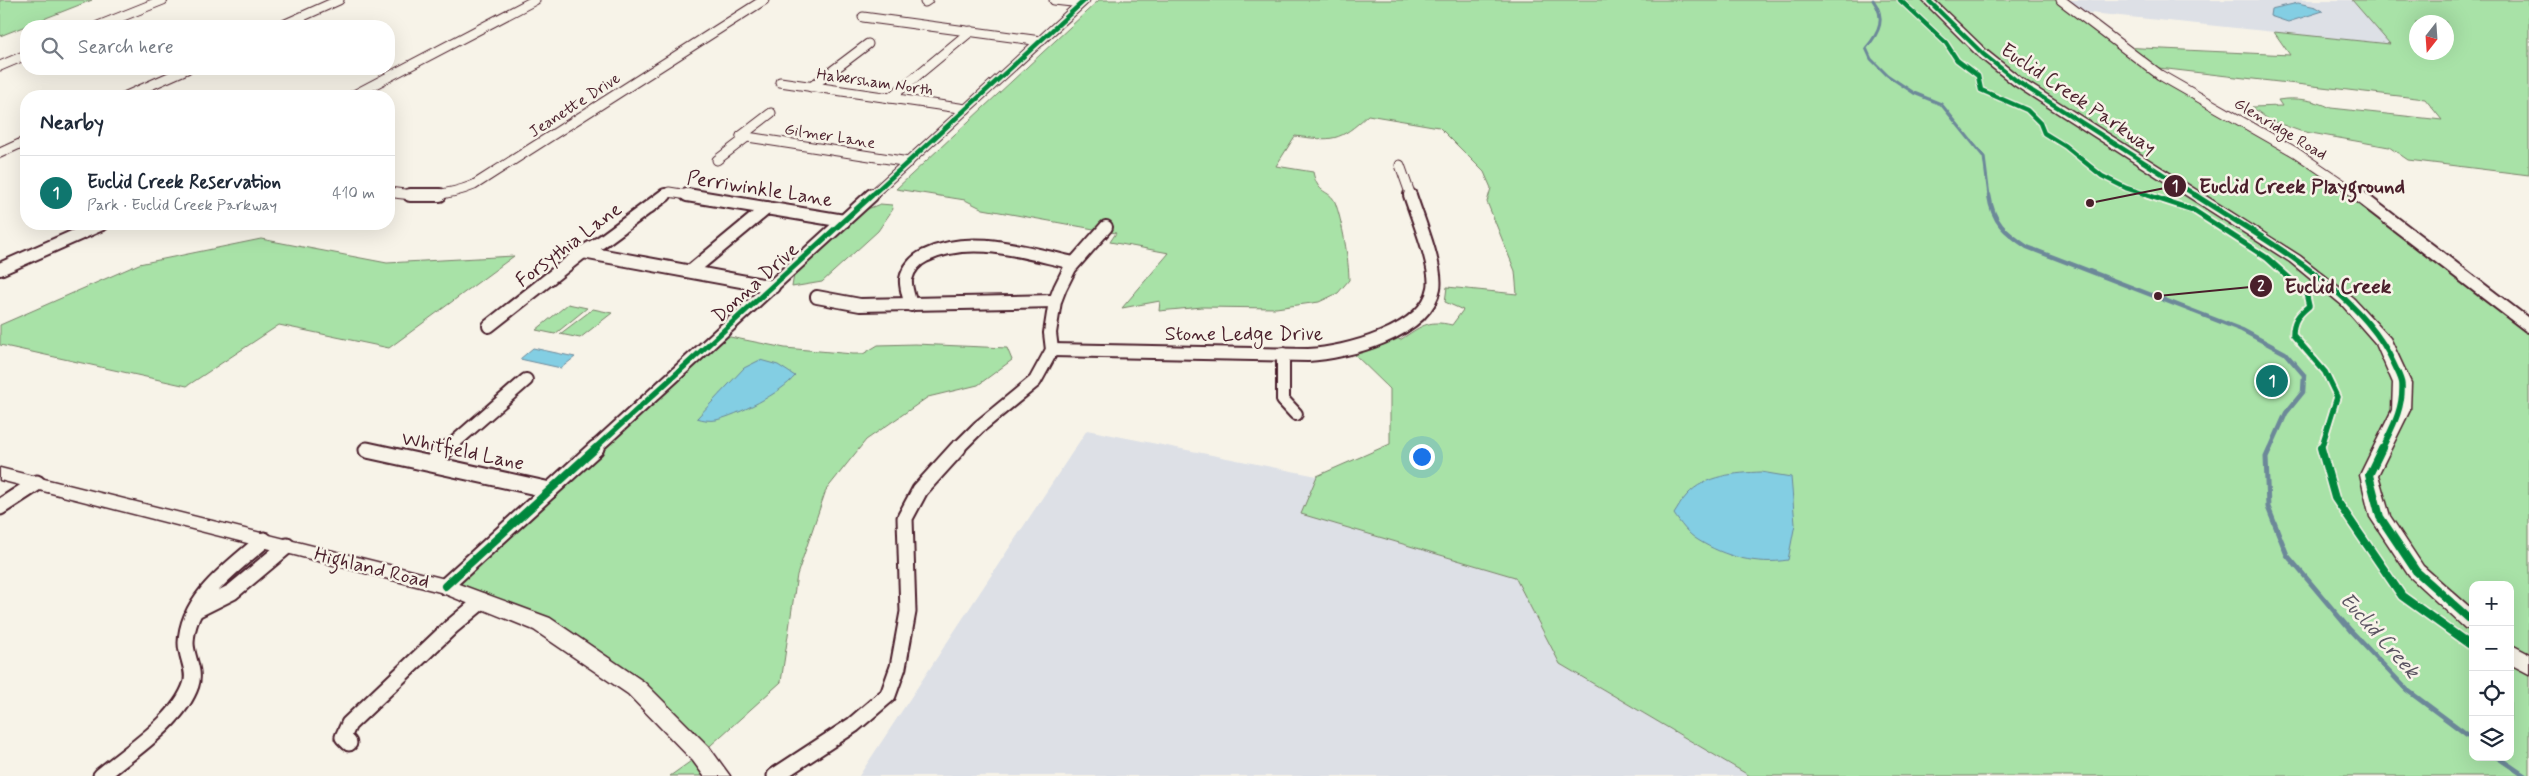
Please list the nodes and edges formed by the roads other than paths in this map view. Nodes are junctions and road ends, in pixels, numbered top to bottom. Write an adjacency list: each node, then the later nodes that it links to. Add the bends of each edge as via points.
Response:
1 (163, 0): 10 (street)
2 (339, 0): 11 (street)
3 (535, 0): 17 (street)
4 (764, 0): 34 (street, Jeanette Drive, via 465,190 440,196)
5 (1054, 0): 8 (street)
6 (1928, 0): 64 (street, Euclid Creek Parkway, via 1983,54 2018,82 2295,259 2348,302 2384,342 2402,382 2401,410 2369,475 2380,517 2416,571)
7 (2060, 0): 48 (street, Glenridge Road, via 2081,12 2132,57 2322,169)
8 (1083, 2): 13 (street, Donna Drive)
9 (863, 17): 12 (street)
10 (113, 20)
11 (294, 20)
12 (971, 31): 13 (street); 24 (street)
13 (1041, 41): 25 (street, Donna Drive)
14 (868, 44): 21 (street)
15 (20, 58): 16 (street)
16 (0, 66)
17 (395, 73)
18 (173, 75): 22 (street)
19 (392, 75): 23 (street)
20 (780, 82): 21 (street, Habersham North)
21 (811, 87): 24 (street, Habersham North)
22 (140, 90)
23 (363, 90)
24 (890, 98): 25 (street, Habersham North)
25 (966, 109): 31 (street, Donna Drive)
26 (770, 113): 27 (street, via 741,136)
27 (747, 137): 30 (street); 31 (street, Gilmer Lane)
28 (20, 144): 29 (street)
29 (0, 153)
30 (717, 160)
31 (909, 162): 36 (street, Donna Drive)
32 (1400, 165): 50 (street, Stone Ledge Drive, via 1434,268 1435,288 1426,306 1378,341 1350,350)
33 (669, 192): 35 (street, Perriwinkle Lane); 39 (street, Forsythia Lane)
34 (395, 193)
35 (767, 208): 36 (street, Perriwinkle Lane); 42 (street)
36 (844, 221): 43 (street, Donna Drive)
37 (1106, 227): 40 (street)
38 (88, 230): 41 (street)
39 (583, 252): 42 (street); 47 (street, Forsythia Lane)
40 (1074, 263): 45 (street); 46 (street, via 985,246 956,245 929,253 910,266 906,280)
41 (0, 269)
42 (691, 271): 43 (street)
43 (773, 287): 57 (street, Donna Drive)
44 (818, 296): 46 (street, via 860,305)
45 (1055, 301): 46 (street); 49 (street, via 1050,332)
46 (911, 306)
47 (489, 326)
48 (2529, 326)
49 (1052, 350): 50 (street, Stone Ledge Drive); 70 (street, via 1035,381 979,427 941,465 920,490 905,518 908,612 898,667 888,695 853,725)
50 (1282, 354): 52 (street, via 1283,400)
51 (526, 380): 54 (street)
52 (1296, 414)
53 (367, 450): 54 (street, Whitfield Lane)
54 (431, 463): 57 (street, Whitfield Lane)
55 (0, 474): 56 (street, Highland Road)
56 (37, 483): 58 (street); 59 (street, Highland Road)
57 (550, 490): 61 (street, Donna Drive)
58 (0, 507)
59 (264, 540): 60 (street, Highland Road); 63 (street, via 208,589)
60 (287, 546): 61 (street, Highland Road); 63 (street, via 232,592)
61 (446, 586): 62 (street, Highland Road)
62 (482, 601): 67 (street, via 358,714 344,730 343,737); 69 (street, Highland Road, via 542,624 636,688 701,754)
63 (196, 610): 68 (street, via 186,644 192,683 176,711)
64 (2469, 618)
65 (2514, 655): 66 (street)
66 (2529, 666)
67 (349, 743)
68 (101, 776)
69 (718, 776)
70 (775, 776)

